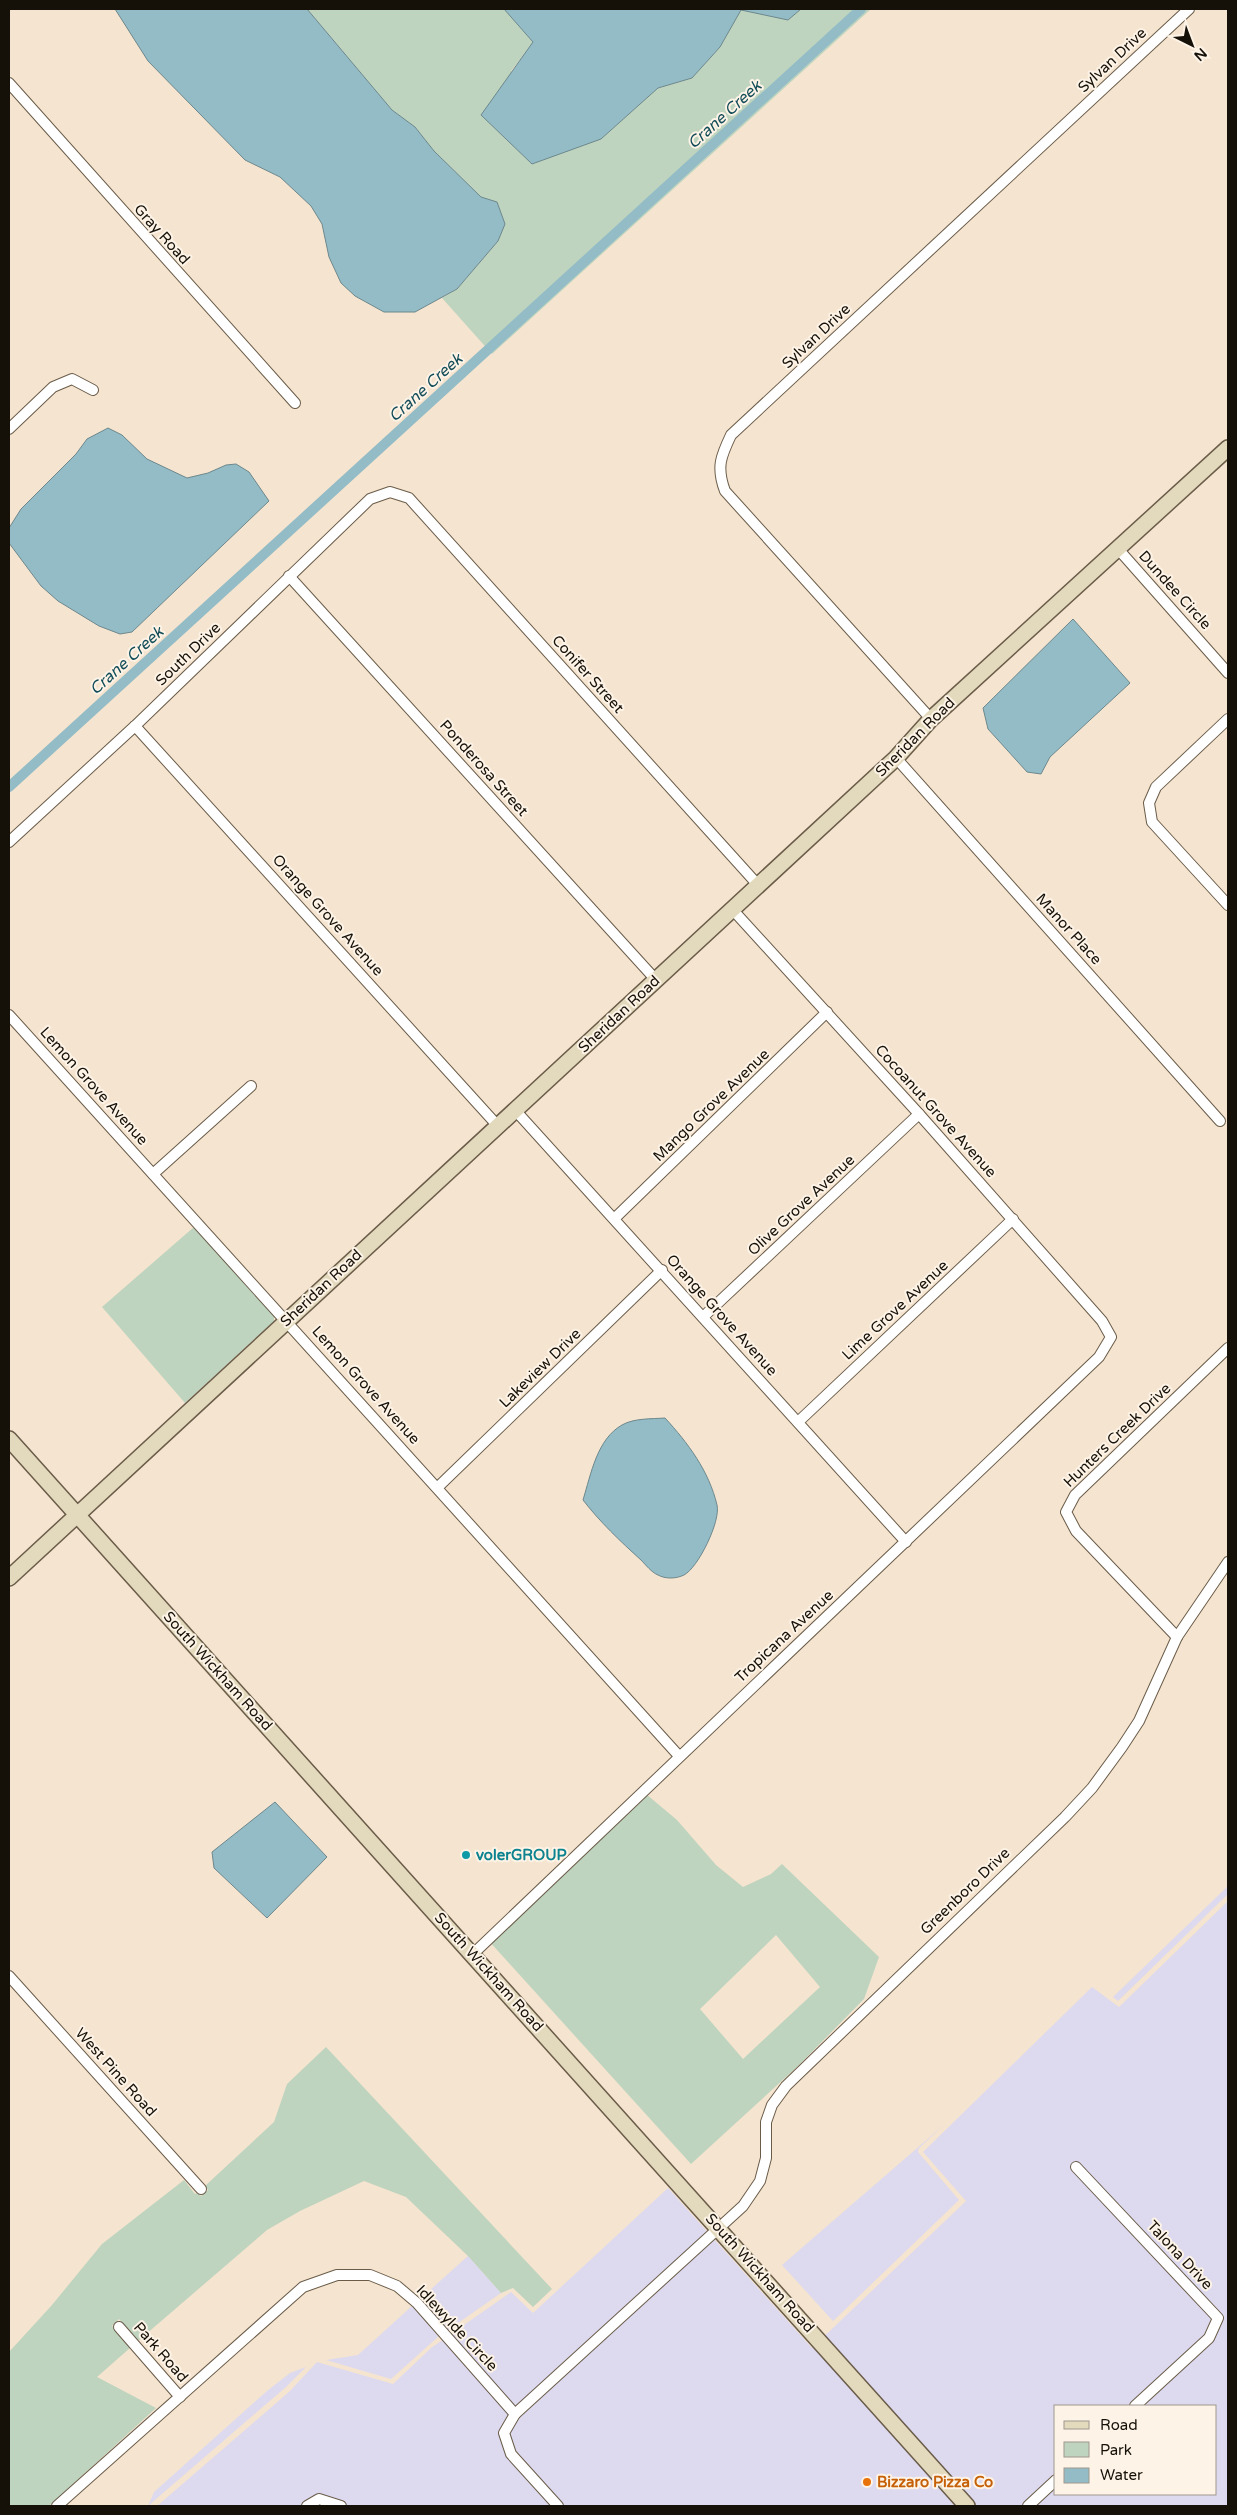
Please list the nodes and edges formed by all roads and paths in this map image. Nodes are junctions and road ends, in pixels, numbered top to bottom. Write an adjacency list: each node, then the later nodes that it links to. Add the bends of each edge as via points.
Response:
1 (1189, 9): 11 (street, Sylvan Drive, via 731,435 720,458 720,478 725,490)
2 (9, 83): 4 (street, Gray Road)
3 (93, 390): 5 (street, via 72,379 53,387)
4 (296, 403)
5 (9, 429)
6 (1228, 448): 8 (street, Sheridan Road)
7 (390, 492): 9 (street, South Drive, via 370,499); 16 (street, Conifer Street, via 409,498)
8 (1119, 550): 10 (street, Dundee Circle); 11 (street, Sheridan Road)
9 (289, 576): 13 (street, South Drive); 19 (street, Ponderosa Street)
10 (1228, 673)
11 (931, 719): 14 (street, Sheridan Road)
12 (1228, 719): 17 (street, via 1156,787 1149,802 1152,822)
13 (136, 726): 15 (street, South Drive); 26 (street, Orange Grove Avenue)
14 (896, 758): 16 (street, Sheridan Road); 25 (street, Manor Place)
15 (9, 842)
16 (758, 885): 18 (street, Sheridan Road)
17 (1228, 905)
18 (732, 909): 19 (street, Sheridan Road); 20 (street, Cocoanut Grove Avenue)
19 (656, 980): 23 (street, Sheridan Road)
20 (827, 1012): 24 (street, Cocoanut Grove Avenue); 28 (street, Mango Grove Avenue)
21 (9, 1015): 27 (street, Lemon Grove Avenue)
22 (251, 1086): 27 (street)
23 (515, 1110): 26 (street, Sheridan Road); 28 (street, Orange Grove Avenue)
24 (919, 1114): 29 (street, Cocoanut Grove Avenue); 31 (street, Olive Grove Avenue)
25 (1220, 1121)
26 (497, 1124): 32 (street, Sheridan Road)
27 (153, 1174): 32 (street, Lemon Grove Avenue)
28 (615, 1218): 30 (street, Orange Grove Avenue)
29 (1013, 1219): 33 (street, Cocoanut Grove Avenue, via 1102,1321); 35 (street, Lime Grove Avenue)
30 (662, 1270): 31 (street, Orange Grove Avenue); 37 (street, Lakeview Drive)
31 (703, 1317): 35 (street, Orange Grove Avenue)
32 (286, 1320): 37 (street, Lemon Grove Avenue); 38 (street, Sheridan Road)
33 (1111, 1337): 39 (street, Tropicana Avenue, via 1099,1357)
34 (1228, 1348): 42 (street, Hunters Creek Drive, via 1075,1495 1066,1512 1076,1532)
35 (798, 1422): 39 (street, Orange Grove Avenue)
36 (9, 1439): 38 (street, South Wickham Road)
37 (438, 1487): 43 (street, Lemon Grove Avenue)
38 (77, 1515): 41 (street, Sheridan Road); 44 (street, South Wickham Road)
39 (906, 1542): 43 (street, Tropicana Avenue)
40 (1228, 1562): 42 (street, Greenboro Drive)
41 (9, 1578)
42 (1177, 1637): 48 (street, Greenboro Drive, via 1139,1721 1092,1788 786,2086 772,2105 766,2122 766,2158 760,2181 744,2206)
43 (679, 1756): 44 (street, Tropicana Avenue)
44 (473, 1954): 48 (street, South Wickham Road)
45 (9, 1976): 47 (street, West Pine Road)
46 (1076, 2167): 51 (street, Talona Drive, via 1218,2318 1209,2338)
47 (201, 2189)
48 (719, 2228): 52 (street); 58 (street, South Wickham Road)
49 (119, 2327): 50 (street, Park Road)
50 (180, 2397): 52 (street, Idlewylde Circle, via 304,2287 337,2275 370,2275 397,2286 417,2303); 54 (street, Idlewylde Circle)
51 (1136, 2405)
52 (515, 2414): 57 (street, via 504,2433 511,2454)
53 (1054, 2482): 59 (street)
54 (58, 2506)
55 (307, 2506): 56 (street, via 319,2499)
56 (341, 2506)
57 (558, 2506)
58 (967, 2506)
59 (1028, 2506)

